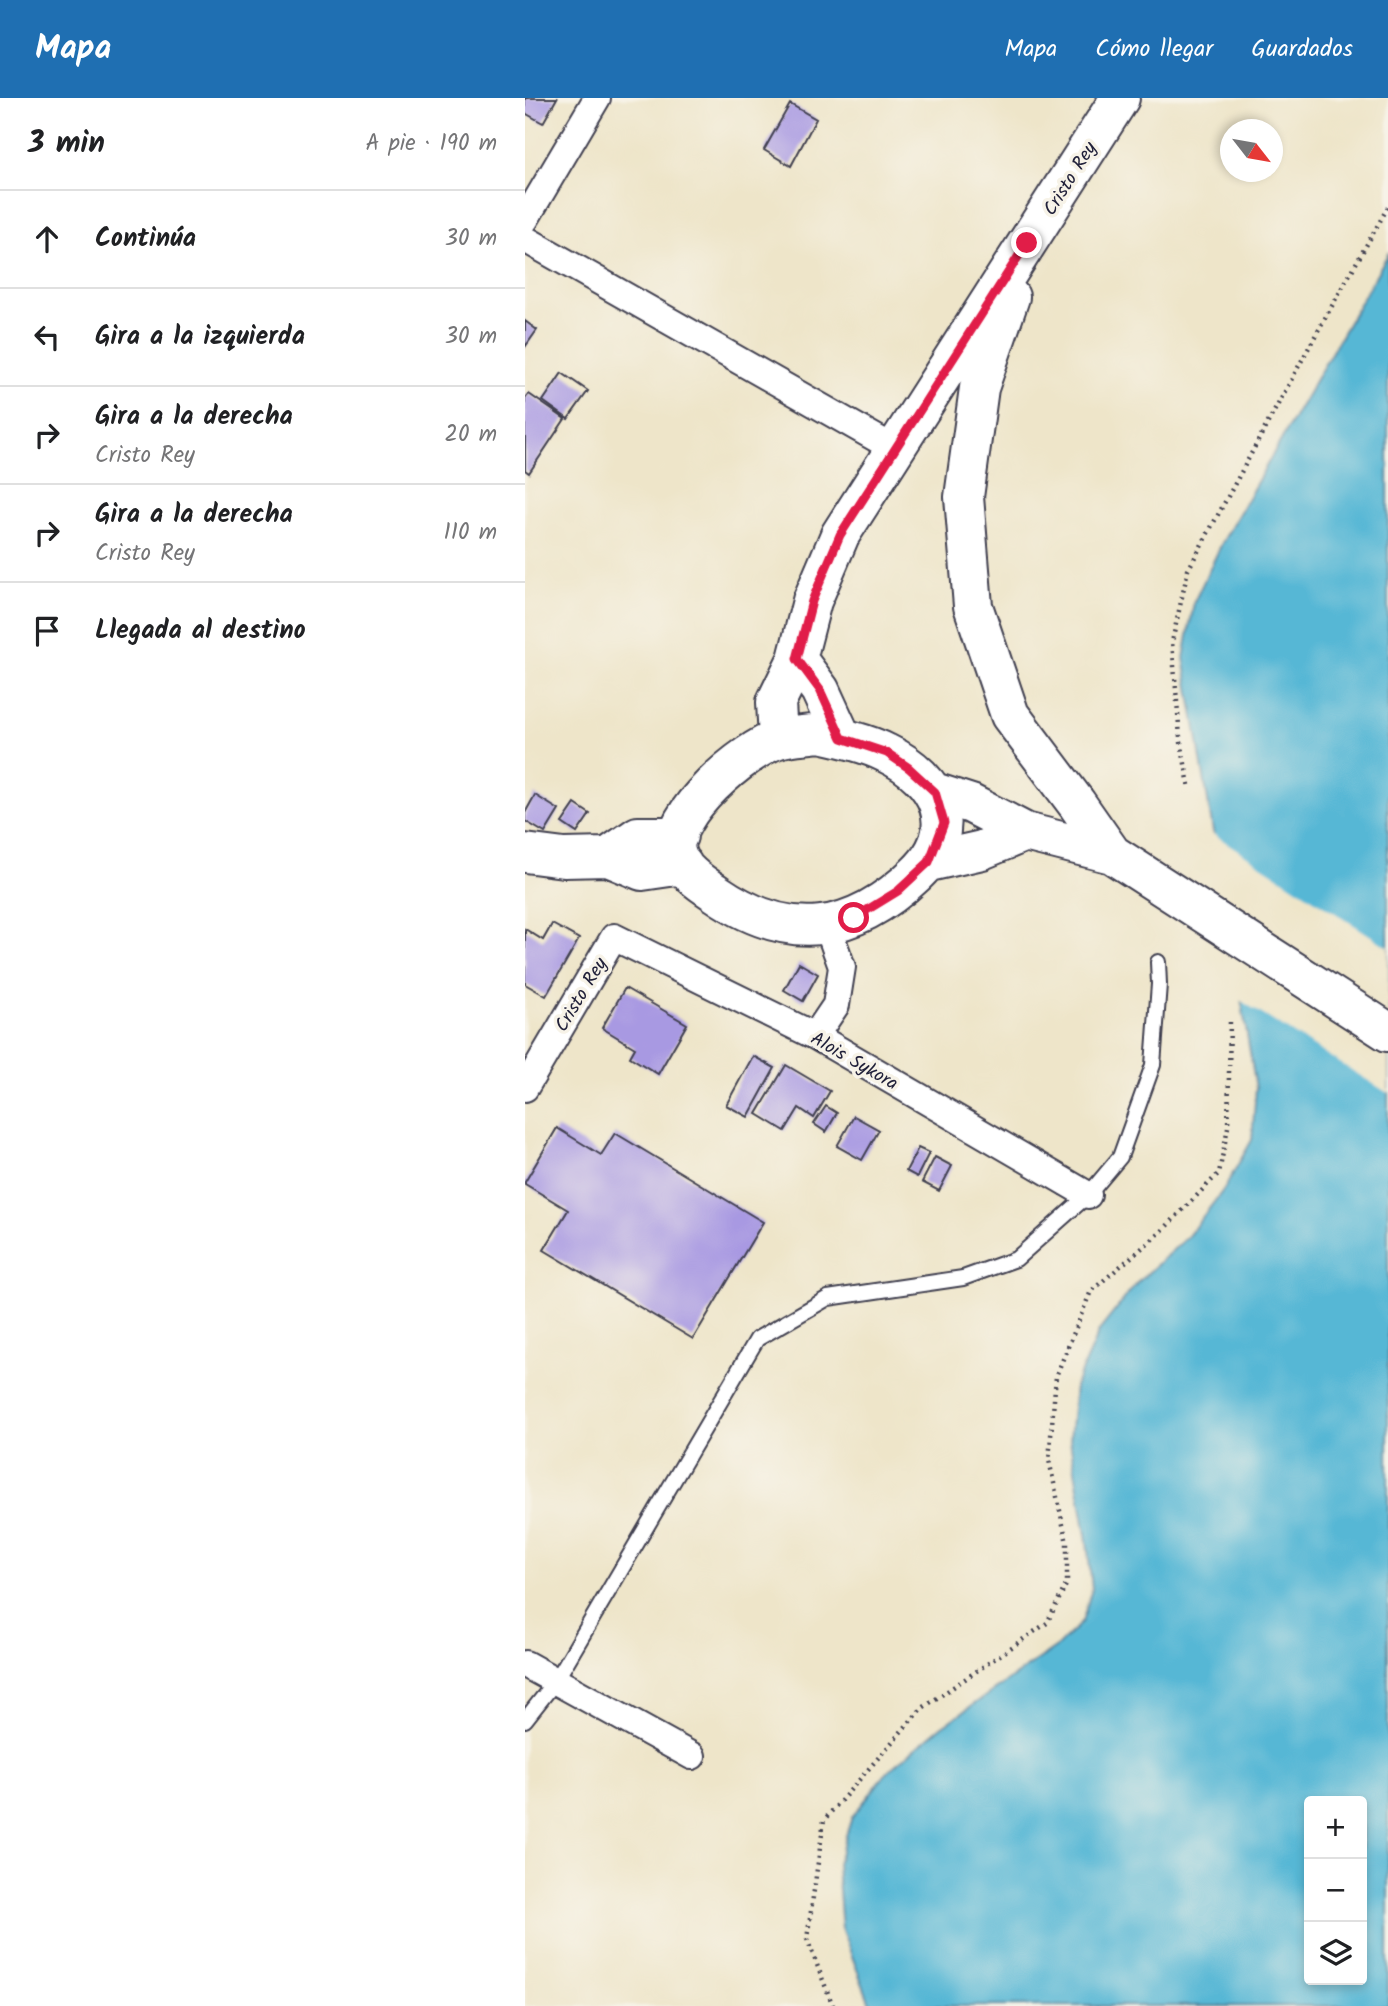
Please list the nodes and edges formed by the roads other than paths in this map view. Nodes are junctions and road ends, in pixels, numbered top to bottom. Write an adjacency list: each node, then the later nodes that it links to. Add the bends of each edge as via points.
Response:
1 (597, 98): 3 (street)
2 (1120, 98): 5 (street, Cristo Rey)
3 (525, 220)
4 (525, 239): 6 (street)
5 (1027, 243): 6 (street, Cristo Rey); 14 (street, via 979,388 964,497 973,606 1010,715)
6 (895, 449): 7 (street, Cristo Rey, via 840,535 812,601)
7 (797, 659): 8 (street, via 820,690); 9 (street, Cristo Rey, via 776,702)
8 (842, 738): 9 (street, via 820,733); 10 (street, via 887,753)
9 (778, 739): 12 (street, via 737,762 702,794 688,814)
10 (935, 792): 11 (street, via 971,804); 15 (street, via 944,823)
11 (1024, 832): 14 (street); 15 (street, via 982,850)
12 (680, 851): 13 (street, via 642,872 608,857 565,858); 16 (street, via 710,889 746,910 798,927)
13 (525, 852)
14 (1112, 854): 19 (street)
15 (929, 862): 16 (street, via 873,908)
16 (827, 925): 20 (street, via 842,967 837,1005)
17 (614, 937): 20 (street, Alois Sykora); 21 (street, Cristo Rey)
18 (1158, 962): 22 (lane, via 1153,1065 1119,1157)
19 (1388, 1032)
20 (815, 1036): 22 (street, Alois Sykora)
21 (525, 1088)
22 (1088, 1195): 24 (lane, via 1016,1259 963,1278 828,1298 757,1339)
23 (525, 1664): 24 (street)
24 (555, 1682): 25 (lane); 26 (street)
25 (525, 1720)
26 (692, 1756)

